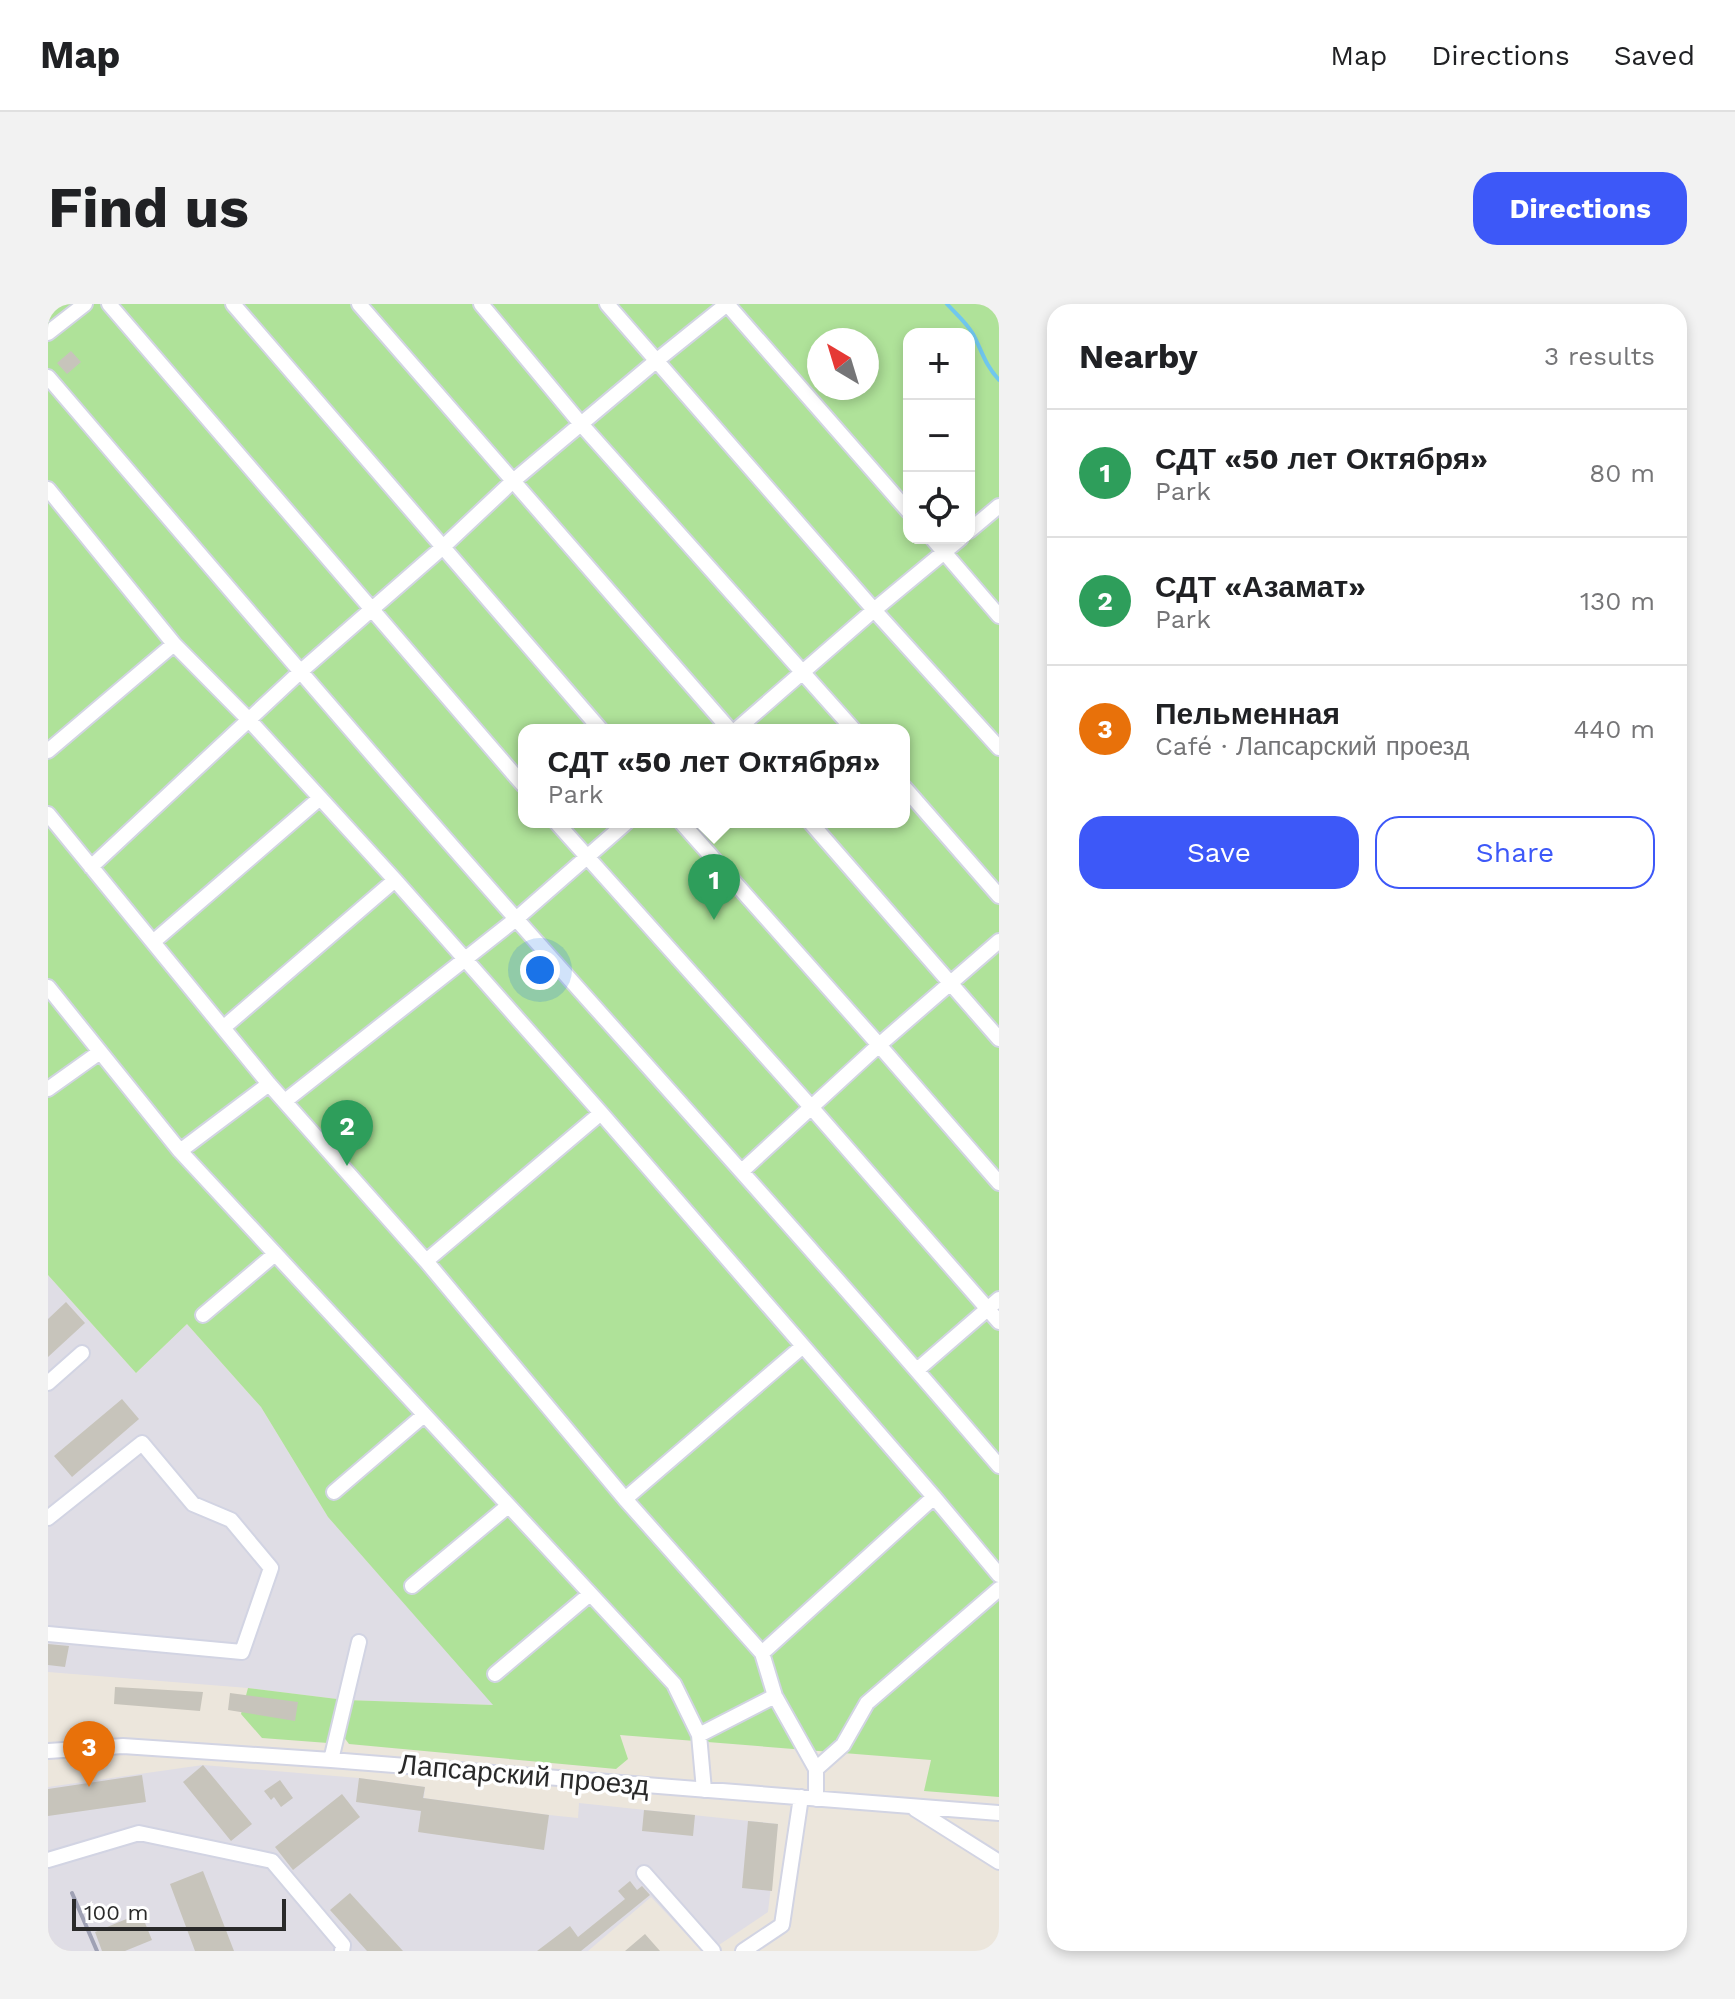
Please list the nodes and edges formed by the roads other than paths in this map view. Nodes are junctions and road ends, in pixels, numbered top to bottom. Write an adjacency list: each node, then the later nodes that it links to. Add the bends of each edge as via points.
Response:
1 (85, 304): 8 (street)
2 (109, 304): 21 (street)
3 (233, 304): 19 (street)
4 (359, 304): 12 (street)
5 (481, 304): 11 (street)
6 (607, 304): 9 (street)
7 (727, 304): 9 (street); 14 (street)
8 (48, 333)
9 (656, 361): 11 (street); 22 (street)
10 (48, 377): 25 (street)
11 (581, 424): 12 (street); 26 (street)
12 (513, 481): 19 (street); 29 (street)
13 (48, 489): 24 (street)
14 (903, 505)
15 (999, 506): 16 (street)
16 (975, 526)
17 (937, 544): 20 (street)
18 (954, 544): 20 (street)
19 (443, 547): 21 (street); 28 (street)
20 (944, 552): 22 (street); 23 (street)
21 (371, 610): 25 (street); 34 (street)
22 (874, 610): 26 (street); 32 (street)
23 (999, 616)
24 (174, 644): 27 (street); 33 (street)
25 (300, 672): 27 (street); 46 (street)
26 (804, 672): 30 (street); 31 (street)
27 (249, 720): 36 (street); 43 (street)
28 (596, 724)
29 (728, 724)
30 (740, 724)
31 (849, 724)
32 (999, 748)
33 (48, 751)
34 (518, 779)
35 (910, 794): 45 (street)
36 (320, 798): 44 (street); 48 (street)
37 (48, 814): 43 (street)
38 (561, 828): 42 (street)
39 (620, 828): 42 (street)
40 (686, 828): 54 (street)
41 (815, 828): 50 (street)
42 (586, 857): 46 (street); 59 (street)
43 (91, 867): 48 (street)
44 (395, 880): 49 (street); 52 (street)
45 (999, 896)
46 (516, 919): 49 (street); 62 (street)
47 (999, 941): 50 (street)
48 (153, 942): 52 (street)
49 (464, 959): 58 (street); 60 (street)
50 (951, 984): 53 (street); 54 (street)
51 (48, 987): 55 (street)
52 (223, 1028): 56 (street)
53 (999, 1039)
54 (879, 1045): 59 (street); 63 (street)
55 (100, 1052): 57 (street); 61 (street)
56 (269, 1084): 58 (street); 61 (street)
57 (48, 1089)
58 (285, 1101): 65 (street)
59 (811, 1107): 62 (street); 66 (street)
60 (601, 1113): 65 (street); 69 (street)
61 (180, 1151): 64 (street)
62 (742, 1171): 71 (street)
63 (999, 1183)
64 (275, 1254): 67 (street); 73 (street)
65 (426, 1261): 77 (street)
66 (993, 1304): 68 (street); 71 (street)
67 (203, 1315)
68 (999, 1322)
69 (803, 1346): 76 (street); 77 (street)
70 (82, 1353): 72 (street)
71 (917, 1370): 74 (street)
72 (48, 1383)
73 (424, 1415): 75 (street); 78 (street)
74 (999, 1466)
75 (334, 1492)
76 (934, 1497): 80 (street); 86 (street)
77 (625, 1499): 86 (street)
78 (508, 1506): 81 (street); 83 (street)
79 (48, 1518): 84 (street, via 142,1443 193,1504 231,1520 271,1568 242,1652)
80 (999, 1575)
81 (412, 1586)
82 (999, 1589): 92 (street, via 867,1703 843,1745)
83 (590, 1594): 87 (street); 89 (street, via 674,1684)
84 (48, 1634)
85 (359, 1642): 91 (street)
86 (762, 1653): 88 (street)
87 (495, 1674)
88 (775, 1696): 89 (street); 92 (street)
89 (699, 1735): 93 (street)
90 (48, 1751): 91 (street, Лапсарский проезд, via 123,1746)
91 (331, 1760): 93 (street, Лапсарский проезд)
92 (816, 1769): 94 (street)
93 (704, 1790): 94 (street, Лапсарский проезд)
94 (808, 1798): 95 (street, Лапсарский проезд); 102 (street, via 782,1925)
95 (911, 1806): 96 (street, Лапсарский проезд); 98 (street)
96 (999, 1813)
97 (48, 1860): 100 (street, via 139,1833 272,1861 343,1945)
98 (999, 1862)
99 (644, 1873): 101 (street)
100 (342, 1951)
101 (713, 1951)
102 (743, 1951)

